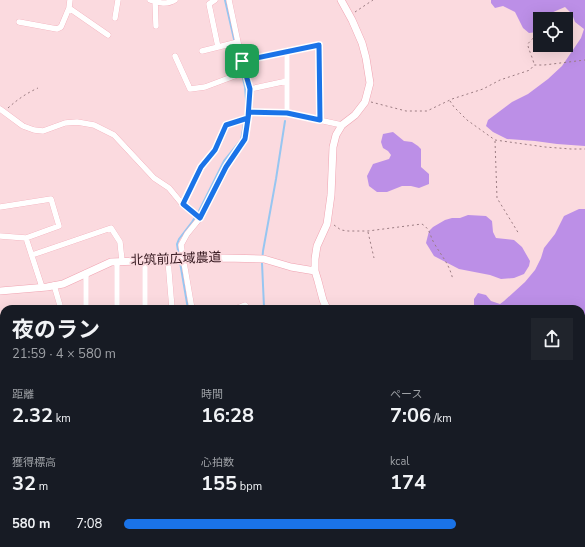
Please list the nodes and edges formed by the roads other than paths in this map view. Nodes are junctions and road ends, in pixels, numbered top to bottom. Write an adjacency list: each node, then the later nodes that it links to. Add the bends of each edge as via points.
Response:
1 (70, 0): 8 (street)
2 (118, 0): 9 (street)
3 (153, 0): 4 (street, via 170,3); 11 (street)
4 (175, 0)
5 (215, 0): 14 (street, via 209,4)
6 (229, 0): 13 (street)
7 (340, 0): 26 (street, via 362,43 370,83 364,102 355,115)
8 (69, 8): 10 (street, via 62,27 57,29); 12 (street)
9 (115, 18)
10 (19, 22)
11 (156, 26)
12 (108, 35)
13 (238, 42): 14 (street); 18 (street)
14 (218, 47): 15 (street)
15 (202, 51)
16 (287, 52): 18 (street); 20 (street); 25 (street, via 319,45)
17 (175, 56): 19 (street, via 190,89 205,87)
18 (242, 61): 19 (street)
19 (245, 72): 21 (street)
20 (287, 82): 21 (street); 23 (street)
21 (250, 89): 24 (street)
22 (2, 110): 27 (street, via 23,126 34,130 43,131 65,123 77,122 114,135 154,178 169,188)
23 (287, 113): 24 (street); 25 (street)
24 (249, 115): 27 (street, via 226,125 215,150 201,167); 29 (street, via 245,139 226,167)
25 (320, 120): 26 (street)
26 (342, 125): 37 (street, via 333,148 328,220 316,246)
27 (183, 204): 29 (street)
28 (0, 207): 31 (street, via 51,199 59,226)
29 (200, 218): 33 (street, via 181,245)
30 (0, 236): 31 (street)
31 (26, 238): 32 (street)
32 (32, 255): 36 (street, via 111,228 120,242); 40 (street)
33 (183, 259): 35 (street, 北筑前広域農道); 37 (street, 北筑前広域農道, via 264,259); 47 (street)
34 (145, 260): 35 (street, 北筑前広域農道); 36 (street, 北筑前広域農道); 45 (street)
35 (168, 260): 46 (street)
36 (120, 261): 38 (street, 北筑前広域農道, via 111,262); 44 (street)
37 (316, 271): 48 (street)
38 (86, 273): 39 (street, 北筑前広域農道, via 63,284); 43 (street)
39 (54, 285): 40 (street, 北筑前広域農道); 42 (street)
40 (42, 287): 41 (street, 北筑前広域農道)
41 (0, 291)
42 (60, 305)
43 (86, 305)
44 (117, 305)
45 (145, 305)
46 (172, 305)
47 (191, 305)
48 (325, 305)

